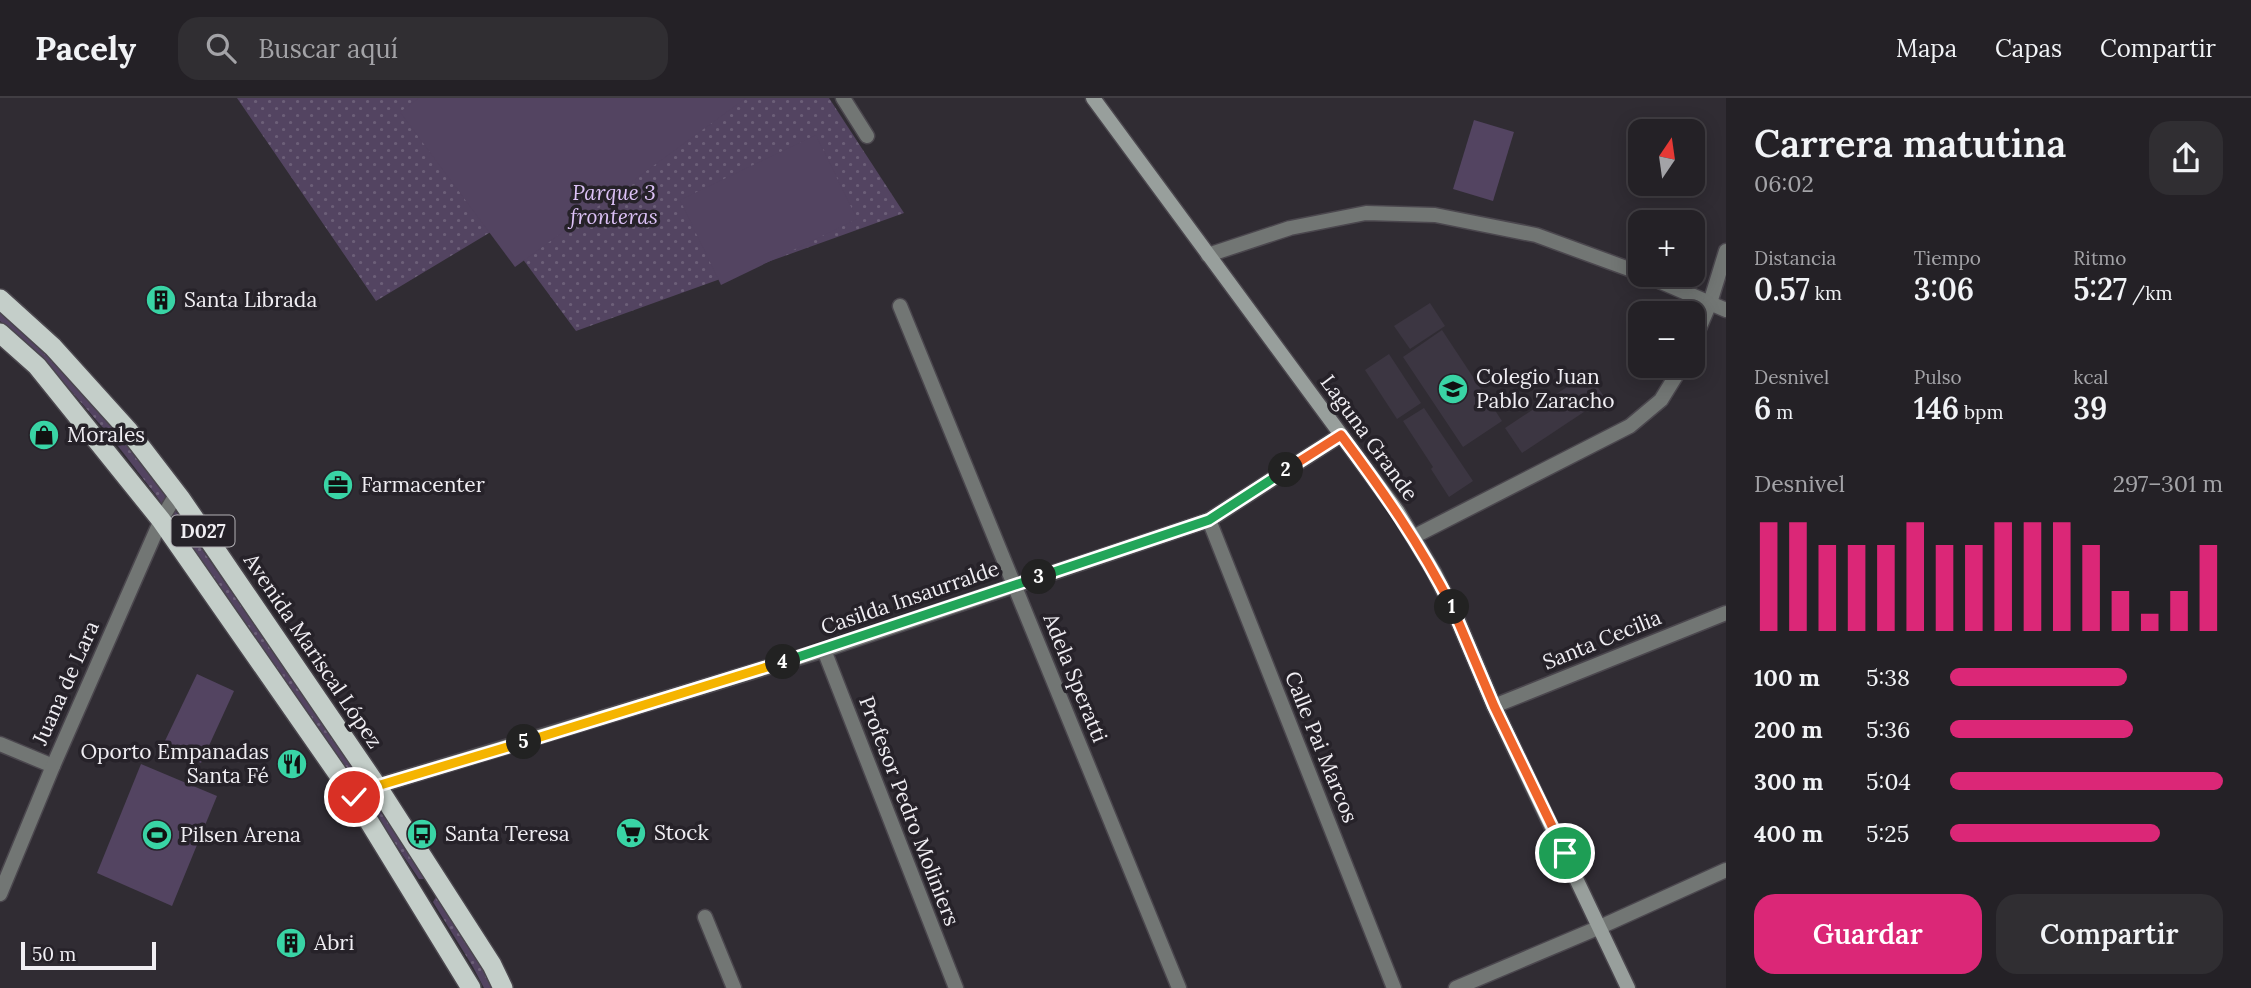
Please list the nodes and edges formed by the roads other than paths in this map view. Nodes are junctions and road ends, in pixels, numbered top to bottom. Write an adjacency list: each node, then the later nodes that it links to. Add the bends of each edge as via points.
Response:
1 (843, 98): 3 (street)
2 (1093, 98): 5 (main road, Laguna Grande)
3 (867, 136)
4 (1726, 251): 9 (street)
5 (1208, 254): 6 (street, via 1290,228 1366,213 1435,215 1536,235); 15 (main road, Laguna Grande)
6 (1628, 269)
7 (1673, 287): 9 (street)
8 (0, 299): 16 (highway, Avenida Mariscal López / D027, via 53,347)
9 (1710, 303): 11 (street); 12 (street)
10 (900, 306): 20 (street, Adela Speratti)
11 (1726, 310)
12 (1705, 315)
13 (0, 332): 17 (highway, D027, via 37,366)
14 (1675, 378): 19 (street, via 1661,400 1630,426)
15 (1341, 435): 18 (street, Casilda Insaurralde); 19 (main road, Laguna Grande)
16 (177, 493): 17 (street, Juana de Lara); 26 (highway, Avenida Mariscal López / D027)
17 (161, 520): 25 (street, Juana de Lara); 27 (highway, D027)
18 (1209, 520): 20 (street, Casilda Insaurralde); 39 (street, Calle Pai Marcos)
19 (1413, 537): 23 (main road, Laguna Grande, via 1456,615)
20 (1014, 586): 22 (street, Casilda Insaurralde); 38 (street, Adela Speratti)
21 (1726, 612): 23 (street, Santa Cecilia)
22 (824, 650): 26 (street, Casilda Insaurralde); 37 (street, Profesor Pedro Moliniers)
23 (1494, 706): 33 (main road, Laguna Grande)
24 (0, 744): 25 (street)
25 (53, 766): 30 (street, Juana de Lara)
26 (377, 786): 27 (street, Casilda Insaurralde); 29 (highway, Avenida Mariscal López / D027)
27 (354, 797): 31 (highway, D027)
28 (1726, 870): 33 (street)
29 (439, 883): 31 (highway); 35 (highway, Avenida Mariscal López / D027)
30 (0, 894)
31 (415, 897): 34 (highway, D027)
32 (705, 917): 36 (street)
33 (1600, 927): 40 (street); 41 (main road, Laguna Grande)
34 (471, 988)
35 (503, 988)
36 (734, 988)
37 (956, 988)
38 (1179, 988)
39 (1394, 988)
40 (1456, 988)
41 (1628, 988)

